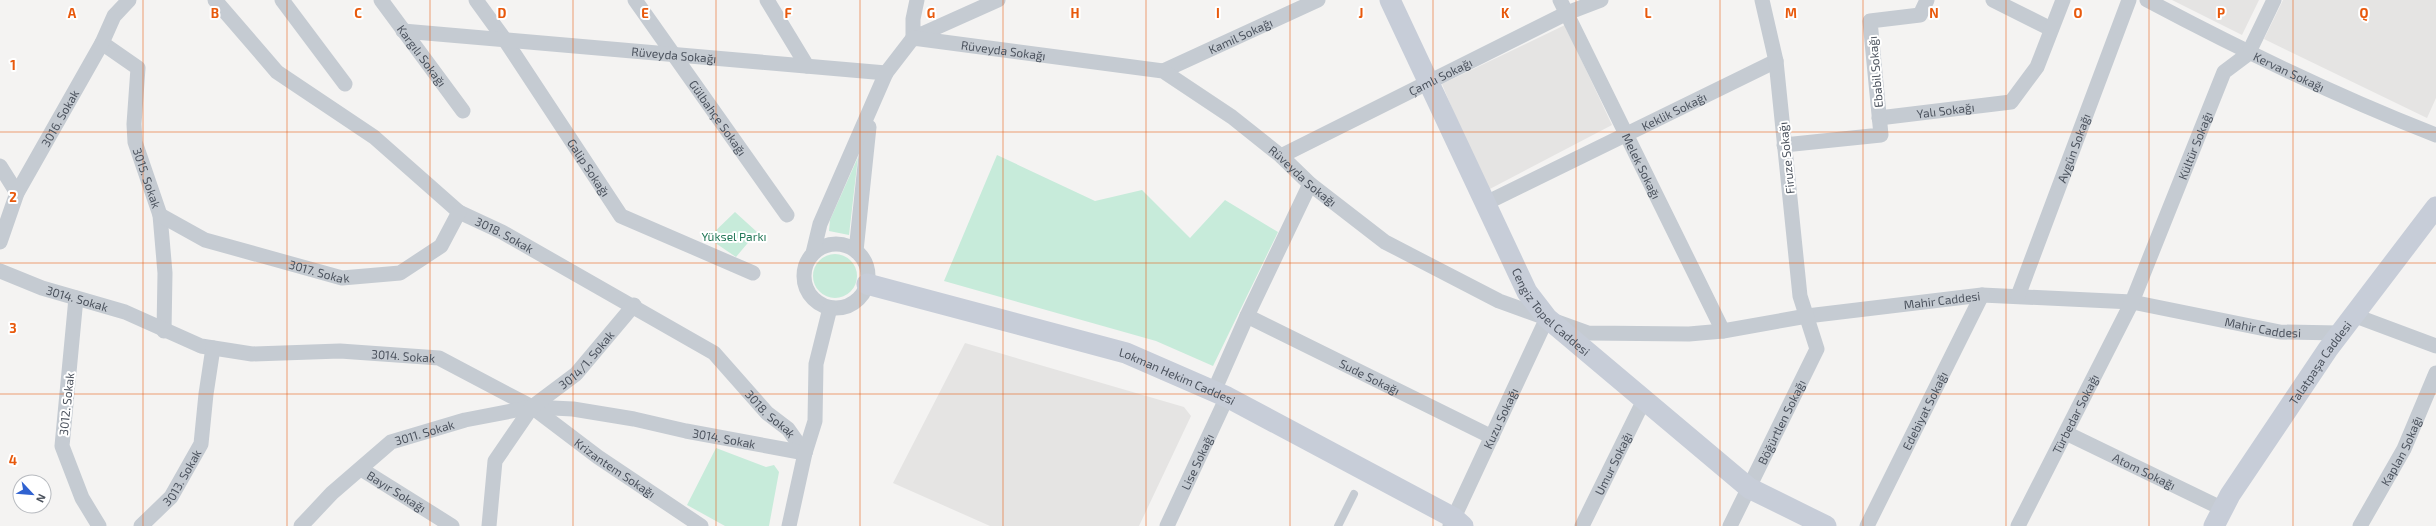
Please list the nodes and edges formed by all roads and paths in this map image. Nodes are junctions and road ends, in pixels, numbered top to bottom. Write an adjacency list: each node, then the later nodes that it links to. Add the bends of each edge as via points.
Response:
1 (129, 0): 25 (street, 3016. Sokak, via 114,16)
2 (215, 0): 45 (street, 3018. Sokak, via 277,72 374,138)
3 (282, 0): 33 (street)
4 (381, 0): 22 (street, Kargılı Sokağı)
5 (476, 0): 24 (street, Galip Sokağı)
6 (635, 0): 27 (street, Gülbahçe Sokağı)
7 (767, 0): 29 (street)
8 (917, 0): 23 (street)
9 (998, 0): 23 (street)
10 (1318, 0): 30 (street, Kamil Sokağı)
11 (1390, 0): 32 (street, Cengiz Topel Caddesi)
12 (1601, 0): 20 (street, Çamlı Sokağı)
13 (1762, 0): 28 (street, Firuze Sokağı)
14 (1927, 0): 36 (street, Ebabil Sokağı, via 1920,15 1870,21)
15 (1993, 0): 21 (street)
16 (2062, 0): 21 (street, Yalı Sokağı)
17 (2128, 0): 56 (street, Aygün Sokağı)
18 (2147, 0): 26 (street, Kervan Sokağı)
19 (2274, 0): 26 (street, Kültür Sokağı)
20 (1564, 7): 32 (street, Çamlı Sokağı); 37 (street, Melek Sokağı)
21 (2051, 29): 36 (street, Yalı Sokağı, via 2037,67 2011,102)
22 (403, 31): 24 (street, Rüveyda Sokağı); 34 (street, Kargılı Sokağı)
23 (913, 38): 30 (street, Rüveyda Sokağı); 31 (street)
24 (505, 40): 27 (street, Rüveyda Sokağı); 53 (street, Galip Sokağı, via 621,216)
25 (102, 43): 43 (street, 3016. Sokak); 46 (street, 3015. Sokak, via 138,68 135,142)
26 (2248, 54): 38 (street, Kervan Sokağı, via 2386,116); 58 (street, Kültür Sokağı, via 2224,72)
27 (673, 55): 29 (street, Rüveyda Sokağı); 47 (street, Gülbahçe Sokağı)
28 (1776, 61): 37 (street, Keklik Sokağı); 39 (street, Firuze Sokağı)
29 (807, 66): 31 (street, Rüveyda Sokağı)
30 (1163, 71): 40 (street, Rüveyda Sokağı, via 1232,117)
31 (886, 73): 35 (street)
32 (1429, 82): 40 (street, Çamlı Sokağı); 44 (street, Cengiz Topel Caddesi)
33 (345, 84)
34 (463, 111)
35 (870, 114): 50 (street); 51 (street, via 820,224)
36 (1879, 118): 39 (street, via 1881,135)
37 (1626, 135): 44 (street, Keklik Sokağı); 66 (street, Melek Sokağı)
38 (2436, 135)
39 (1784, 145): 63 (street, Firuze Sokağı, via 1800,296)
40 (1281, 156): 42 (street, Rüveyda Sokağı)
41 (0, 166): 43 (street)
42 (1310, 184): 62 (street); 64 (street, Rüveyda Sokağı, via 1385,242 1499,301)
43 (17, 193): 49 (street, 3016. Sokak)
44 (1486, 204): 64 (street, Cengiz Topel Caddesi, via 1527,292)
45 (460, 212): 46 (street, 3017. Sokak, via 441,246 400,273 342,278 205,240); 59 (street, 3018. Sokak, via 502,232)
46 (160, 215): 65 (street, 3015. Sokak, via 165,273)
47 (787, 215)
48 (2432, 220): 61 (street, Talatpaşa Caddesi)
49 (0, 242)
50 (856, 251): 51 (street, via 848,246 829,245); 54 (street, via 867,266)
51 (813, 253): 60 (street, via 804,269 806,288 816,302)
52 (0, 271): 57 (street, 3014. Sokak)
53 (753, 273)
54 (868, 284): 60 (street, via 858,300 851,305); 71 (street, Lokman Hekim Caddesi, via 1126,353)
55 (1982, 295): 56 (street, Mahir Caddesi); 63 (street, Mahir Caddesi); 94 (street, Edebiyat Sokağı)
56 (2018, 296): 58 (street, Mahir Caddesi)
57 (76, 298): 65 (street, 3014. Sokak, via 125,312); 82 (street, 3012. Sokak, via 62,446 82,498)
58 (2132, 302): 67 (street, Mahir Caddesi, via 2280,332); 74 (street, Türbedar Sokağı)
59 (634, 305): 73 (street, 3014/1. Sokak, via 576,374); 76 (street, 3018. Sokak, via 714,353 767,413 788,429)
60 (830, 308): 76 (street, via 816,364 816,421)
61 (2353, 315): 67 (street, Talatpaşa Caddesi); 68 (street)
62 (1247, 316): 71 (street); 75 (street, Sude Sokağı)
63 (1807, 316): 66 (street, Mahir Caddesi); 78 (street, Böğürtlen Sokağı, via 1817,349)
64 (1547, 318): 66 (street, Mahir Caddesi, via 1588,333 1688,334); 72 (street, Cengiz Topel Caddesi); 75 (street, Kuzu Sokağı)
65 (164, 331): 69 (street, 3014. Sokak, via 201,346)
66 (1722, 331)
67 (2340, 333): 80 (street, Talatpaşa Caddesi, via 2230,495)
68 (2436, 346)
69 (214, 348): 73 (street, 3014. Sokak, via 252,354 340,351 439,358); 83 (street, 3013. Sokak, via 201,444 171,497)
70 (2436, 373): 96 (street, Kaplan Sokağı, via 2404,449)
71 (1220, 394): 81 (street, Lokman Hekim Caddesi); 89 (street, Lise Sokağı)
72 (1644, 400): 78 (street, Cengiz Topel Caddesi); 91 (street, Umur Sokağı)
73 (532, 407): 76 (street, 3014. Sokak, via 573,409 634,419); 77 (street, 3011. Sokak, via 466,420 391,442); 86 (street, via 495,461); 87 (street, Krizantem Sokağı, via 598,457)
74 (2066, 433): 80 (street, Atom Sokağı); 95 (street, Türbedar Sokağı)
75 (1492, 437): 81 (street, Kuzu Sokağı)
76 (805, 453): 88 (street)
77 (361, 469): 84 (street, 3011. Sokak, via 332,493); 85 (street, Bayır Sokağı)
78 (1749, 488): 92 (street, Böğürtlen Sokağı); 93 (street, Cengiz Topel Caddesi)
79 (1354, 494): 90 (lane)
80 (2218, 518)
81 (1456, 523)
82 (99, 526)
83 (142, 526)
84 (301, 526)
85 (452, 526)
86 (489, 526)
87 (701, 526)
88 (789, 526)
89 (1167, 526)
90 (1338, 526)
91 (1582, 526)
92 (1730, 526)
93 (1826, 526)
94 (1867, 526)
95 (2018, 526)
96 (2360, 526)

